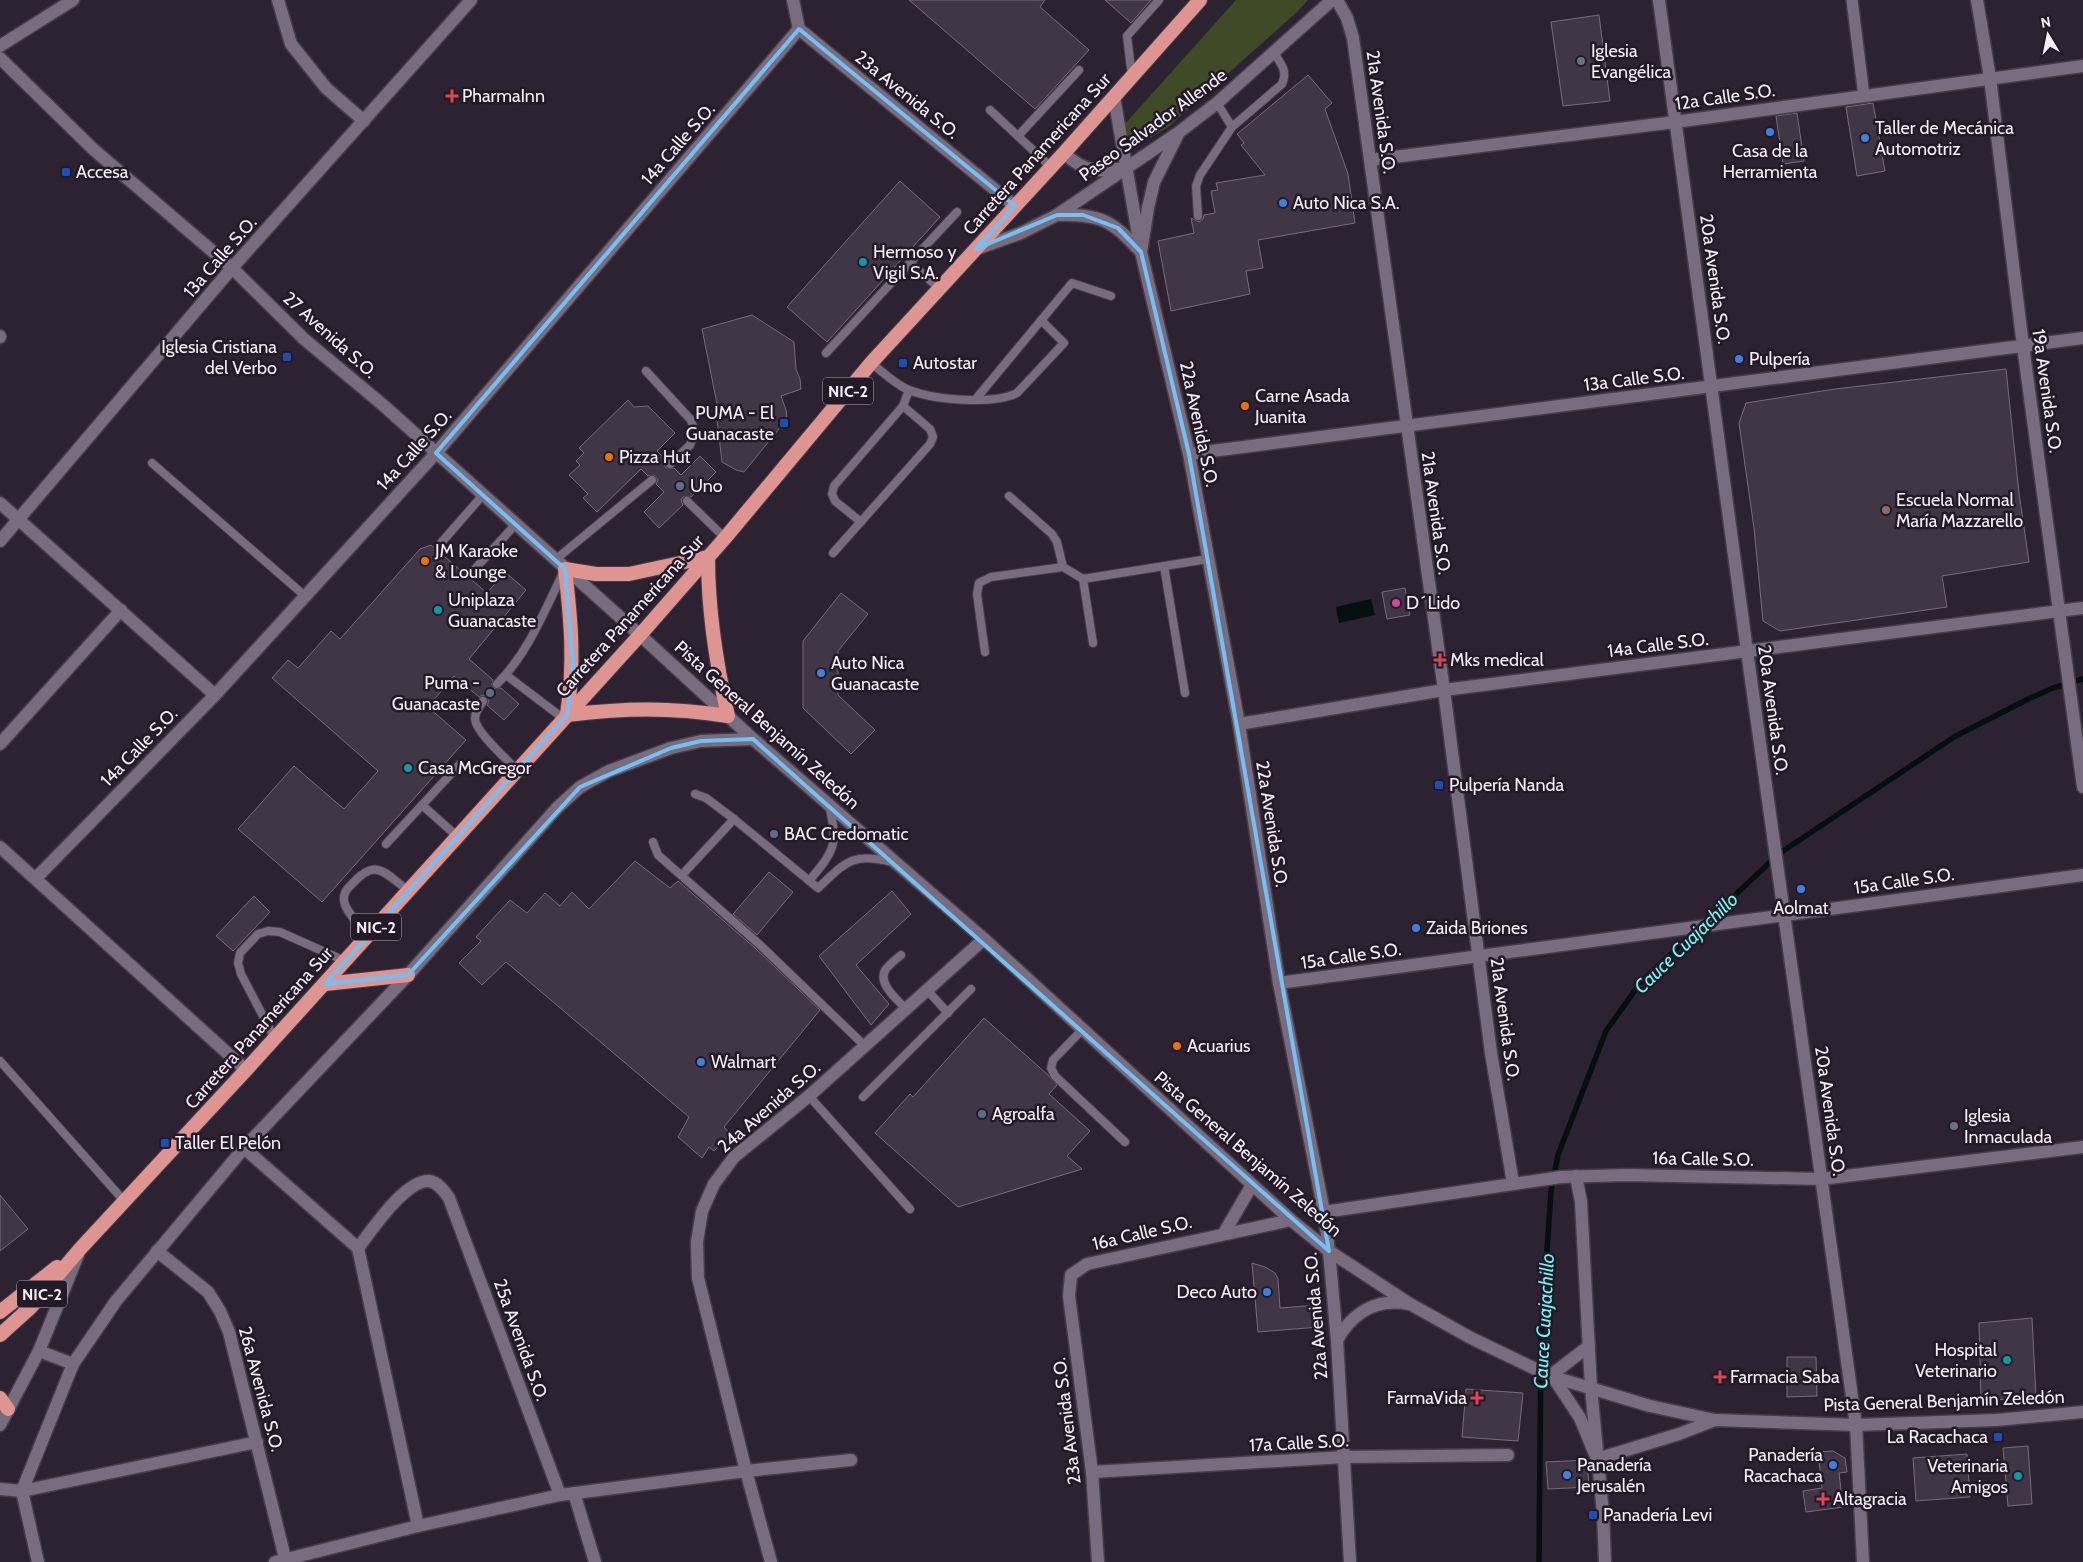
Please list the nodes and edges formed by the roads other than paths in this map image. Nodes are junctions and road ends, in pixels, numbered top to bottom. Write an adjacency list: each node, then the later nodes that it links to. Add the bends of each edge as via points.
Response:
1 (72, 0): 13 (street)
2 (278, 0): 24 (street, via 291,44 326,88)
3 (471, 0): 24 (street, 13a Calle S.O.)
4 (793, 0): 12 (street)
5 (1159, 0): 18 (lane, via 1126,36)
6 (1200, 0): 18 (highway, Carretera Panamericana Sur / NIC-2)
7 (1332, 0): 14 (street, Paseo Salvador Allende)
8 (1337, 0): 30 (street, 21a Avenida S.O., via 1353,38)
9 (1659, 0): 25 (street, 20a Avenida S.O.)
10 (1852, 0): 20 (street)
11 (1977, 0): 19 (street, 19a Avenida S.O.)
12 (799, 29): 33 (street, 23a Avenida S.O.); 54 (street, 14a Calle S.O.)
13 (0, 46)
14 (1274, 53): 22 (street, Paseo Salvador Allende); 26 (lane, via 1286,76 1282,84)
15 (0, 58): 40 (street, 27 Avenida S.O., via 93,149)
16 (2083, 66): 19 (street, 12a Calle S.O.)
17 (1079, 70): 28 (lane)
18 (1132, 78): 21 (highway, Carretera Panamericana Sur / NIC-2)
19 (1990, 78): 20 (street, 12a Calle S.O.); 45 (street, 19a Avenida S.O.)
20 (1864, 96): 25 (street, 12a Calle S.O.)
21 (1114, 97): 29 (highway, Carretera Panamericana Sur / NIC-2); 32 (street, 22a Avenida S.O.)
22 (1217, 103): 26 (lane); 27 (street, Paseo Salvador Allende)
23 (990, 110): 28 (lane)
24 (364, 121): 40 (street, 13a Calle S.O.)
25 (1675, 122): 30 (street, 12a Calle S.O.); 49 (street, 20a Avenida S.O.)
26 (1232, 127): 36 (lane, via 1200,175 1196,186)
27 (1178, 132): 32 (street, Paseo Salvador Allende); 38 (street, via 1154,182)
28 (1018, 136): 31 (lane)
29 (1064, 153): 31 (highway, Carretera Panamericana Sur / NIC-2); 32 (street, via 1074,163 1096,171)
30 (1370, 160): 53 (street, 21a Avenida S.O.)
31 (1051, 167): 33 (highway, Carretera Panamericana Sur / NIC-2)
32 (1127, 168): 35 (street, Paseo Salvador Allende); 38 (street, 22a Avenida S.O.)
33 (1015, 206): 37 (highway, Carretera Panamericana Sur / NIC-2)
34 (957, 212): 39 (lane)
35 (1057, 215): 37 (street, Paseo Salvador Allende, via 1022,233); 38 (street, via 1082,214 1100,219 1118,228)
36 (1198, 216)
37 (976, 249): 41 (highway, Carretera Panamericana Sur / NIC-2)
38 (1142, 252): 55 (street, 22a Avenida S.O.)
39 (910, 263): 41 (lane); 46 (lane)
40 (232, 268): 54 (street, 27 Avenida S.O., via 304,339); 63 (street, 13a Calle S.O.)
41 (940, 289): 47 (highway, Carretera Panamericana Sur / NIC-2)
42 (1111, 296): 43 (lane, via 1072,283)
43 (1041, 320): 51 (lane); 51 (lane, via 1064,343 1017,393 997,400)
44 (2083, 338): 45 (street, 13a Calle S.O.)
45 (2023, 346): 49 (street, 13a Calle S.O.); 80 (street, 19a Avenida S.O.)
46 (826, 353)
47 (871, 364): 50 (lane); 66 (highway, Carretera Panamericana Sur / NIC-2)
48 (646, 371): 57 (lane, via 691,420 695,433 690,445)
49 (1712, 387): 53 (street, 13a Calle S.O.); 83 (street, 20a Avenida S.O.)
50 (908, 390): 51 (lane, via 944,398); 52 (lane)
51 (975, 400)
52 (903, 406): 64 (lane, via 834,486 832,494 836,501); 64 (lane, via 930,429 933,437)
53 (1406, 427): 55 (street, 13a Calle S.O.); 87 (street, 21a Avenida S.O.)
54 (436, 453): 59 (street, 27 Avenida S.O.); 77 (street, 14a Calle S.O.)
55 (1189, 454): 71 (street, 22a Avenida S.O.)
56 (152, 463): 77 (lane)
57 (670, 464)
58 (652, 480): 72 (lane)
59 (482, 496): 65 (street, 27 Avenida S.O.); 68 (lane)
60 (1009, 496): 74 (lane, via 1052,534 1059,547)
61 (687, 501): 66 (lane)
62 (0, 503): 63 (street)
63 (19, 519): 67 (street, 13a Calle S.O.); 79 (street)
64 (861, 522): 69 (lane)
65 (515, 525): 72 (street, 27 Avenida S.O.); 75 (lane)
66 (725, 538): 70 (highway, Carretera Panamericana Sur / NIC-2)
67 (0, 541)
68 (441, 543)
69 (833, 553)
70 (708, 557): 72 (highway, via 630,574 596,574); 81 (highway, Carretera Panamericana Sur / NIC-2); 91 (highway, via 715,654)
71 (1208, 559): 73 (lane); 93 (street, 22a Avenida S.O.)
72 (560, 564): 81 (street, 27 Avenida S.O.); 85 (lane, via 530,641); 92 (highway, via 572,634 573,667)
73 (1164, 566): 76 (lane); 88 (lane)
74 (1063, 568): 76 (lane); 84 (lane, via 991,577 979,582 977,594)
75 (473, 571)
76 (1083, 579): 82 (lane)
77 (305, 596): 89 (street, 14a Calle S.O.)
78 (2083, 608): 80 (street, 14a Calle S.O.)
79 (120, 610): 89 (street); 95 (street)
80 (2059, 611): 83 (street, 14a Calle S.O.); 98 (street, 19a Avenida S.O.)
81 (640, 635): 91 (street, Pista General Benjamín Zeledón); 92 (highway, Carretera Panamericana Sur / NIC-2)
82 (1093, 643)
83 (1747, 651): 87 (street, 14a Calle S.O.); 113 (street, 20a Avenida S.O.)
84 (985, 652)
85 (506, 675): 86 (lane); 92 (lane)
86 (497, 684)
87 (1444, 690): 93 (street, 14a Calle S.O.); 117 (street, 21a Avenida S.O.)
88 (1186, 693)
89 (215, 695): 110 (street, 14a Calle S.O.)
90 (483, 701): 97 (lane, via 476,711 478,729)
91 (728, 716): 92 (highway, via 650,708); 94 (street, Pista General Benjamín Zeledón)
92 (566, 717): 97 (highway, Carretera Panamericana Sur / NIC-2)
93 (1239, 724): 120 (street, 22a Avenida S.O.)
94 (753, 739): 100 (street, Pista General Benjamín Zeledón); 119 (street, via 701,741 670,748 580,786)
95 (0, 744)
96 (460, 764): 101 (lane)
97 (518, 771): 103 (highway, Carretera Panamericana Sur / NIC-2)
98 (2083, 787)
99 (695, 794): 102 (lane, via 706,798)
100 (829, 804): 107 (street, Pista General Benjamín Zeledón); 111 (lane, via 835,839 832,850)
101 (422, 805): 103 (lane); 105 (lane)
102 (734, 819): 108 (lane); 111 (lane)
103 (458, 837): 112 (highway, Carretera Panamericana Sur / NIC-2)
104 (653, 842): 108 (lane, via 658,855)
105 (386, 844)
106 (0, 847): 110 (street)
107 (898, 863): 111 (lane, via 864,857 841,866 818,888); 115 (street, Pista General Benjamín Zeledón)
108 (682, 875): 128 (lane)
109 (2083, 875): 113 (street, 15a Calle S.O.)
110 (36, 878): 130 (street)
111 (809, 881)
112 (409, 891): 114 (highway, Carretera Panamericana Sur / NIC-2); 114 (lane, via 381,870 372,869 363,872 345,891 348,909)
113 (1784, 915): 117 (street, 15a Calle S.O.); 137 (street, 20a Avenida S.O.)
114 (369, 935): 118 (highway, Carretera Panamericana Sur / NIC-2)
115 (984, 939): 123 (street, 24a Avenida S.O.); 126 (street, Pista General Benjamín Zeledón)
116 (901, 955): 124 (lane, via 885,969 882,977 885,986)
117 (1478, 957): 120 (street, 15a Calle S.O.); 138 (street, 21a Avenida S.O.)
118 (345, 961): 121 (highway, Carretera Panamericana Sur / NIC-2); 127 (lane, via 280,932 268,930 258,934 240,953 241,974)
119 (408, 975): 121 (highway); 135 (street)
120 (1280, 983): 142 (street, 22a Avenida S.O.)
121 (325, 984): 127 (highway, Carretera Panamericana Sur / NIC-2)
122 (971, 989): 125 (lane)
123 (927, 990): 124 (street, 24a Avenida S.O.); 125 (lane)
124 (906, 1009): 128 (street, 24a Avenida S.O.)
125 (948, 1013): 132 (lane)
126 (1082, 1030): 133 (lane, via 1053,1060 1051,1068 1055,1076); 139 (street, Pista General Benjamín Zeledón)
127 (275, 1039): 130 (highway, Carretera Panamericana Sur / NIC-2)
128 (865, 1046): 131 (street, 24a Avenida S.O.)
129 (0, 1061): 140 (lane)
130 (246, 1070): 140 (highway, Carretera Panamericana Sur / NIC-2)
131 (809, 1096): 141 (lane); 169 (street, 24a Avenida S.O., via 734,1157 714,1184 702,1211 697,1242 698,1278)
132 (863, 1097)
133 (1125, 1142)
134 (2083, 1147): 137 (street, 16a Calle S.O.)
135 (244, 1148): 145 (street); 147 (street)
136 (1576, 1176): 137 (street, 16a Calle S.O.); 138 (street, 16a Calle S.O.); 154 (street, via 1581,1202)
137 (1821, 1179): 163 (street, 20a Avenida S.O.)
138 (1513, 1183): 142 (street, 16a Calle S.O.)
139 (1252, 1185): 143 (street, Pista General Benjamín Zeledón); 144 (street)
140 (125, 1202): 146 (highway, Carretera Panamericana Sur / NIC-2)
141 (910, 1209)
142 (1324, 1212): 148 (street, 22a Avenida S.O.)
143 (1291, 1220): 144 (street, 16a Calle S.O.); 148 (street, Pista General Benjamín Zeledón)
144 (1224, 1233): 149 (street, 16a Calle S.O., via 1086,1264)
145 (358, 1248): 174 (street, 25a Avenida S.O., via 407,1189 418,1182 430,1181 441,1186 449,1198); 175 (street)
146 (80, 1250): 151 (highway, Carretera Panamericana Sur / NIC-2); 152 (highway, Carretera Panamericana Sur / NIC-2, via 31,1307); 155 (street)
147 (157, 1251): 156 (street, via 116,1301); 164 (street, 26a Avenida S.O., via 208,1292 220,1311 229,1332)
148 (1329, 1251): 150 (street, Pista General Benjamín Zeledón); 153 (street, 22a Avenida S.O.)
149 (1070, 1275): 170 (street, 23a Avenida S.O., via 1069,1296)
150 (1410, 1304): 153 (street, via 1387,1302 1367,1308 1351,1320); 157 (street, Pista General Benjamín Zeledón, via 1470,1338)
151 (0, 1312)
152 (0, 1335)
153 (1337, 1340): 166 (street, 22a Avenida S.O.)
154 (1589, 1346): 157 (street); 158 (street)
155 (38, 1351): 156 (street); 159 (street)
156 (73, 1364): 172 (street)
157 (1550, 1376): 158 (street, Pista General Benjamín Zeledón); 167 (street, via 1580,1418)
158 (1591, 1388): 161 (street, Pista General Benjamín Zeledón, via 1650,1406); 167 (street)
159 (4, 1403): 162 (street)
160 (2083, 1412): 163 (street, Pista General Benjamín Zeledón, via 1996,1420)
161 (1715, 1420): 163 (street, Pista General Benjamín Zeledón); 167 (street)
162 (0, 1425)
163 (1856, 1425): 183 (street, 20a Avenida S.O.)
164 (257, 1442): 172 (street); 176 (street, 26a Avenida S.O.)
165 (1508, 1455): 166 (street, 17a Calle S.O.)
166 (1344, 1457): 170 (street, 17a Calle S.O.); 181 (street, 22a Avenida S.O.)
167 (1597, 1459): 182 (street, via 1604,1513)
168 (851, 1460): 169 (street)
169 (746, 1471): 173 (street); 179 (street, 24a Avenida S.O.)
170 (1092, 1472): 180 (street, 23a Avenida S.O.)
171 (0, 1489): 172 (street)
172 (22, 1491): 177 (street)
173 (574, 1493): 174 (street); 178 (street)
174 (560, 1496): 175 (street)
175 (418, 1526): 176 (street)
176 (282, 1561)
177 (38, 1562)
178 (595, 1562)
179 (771, 1562)
180 (1098, 1562)
181 (1350, 1562)
182 (1605, 1562)
183 (1863, 1562)

